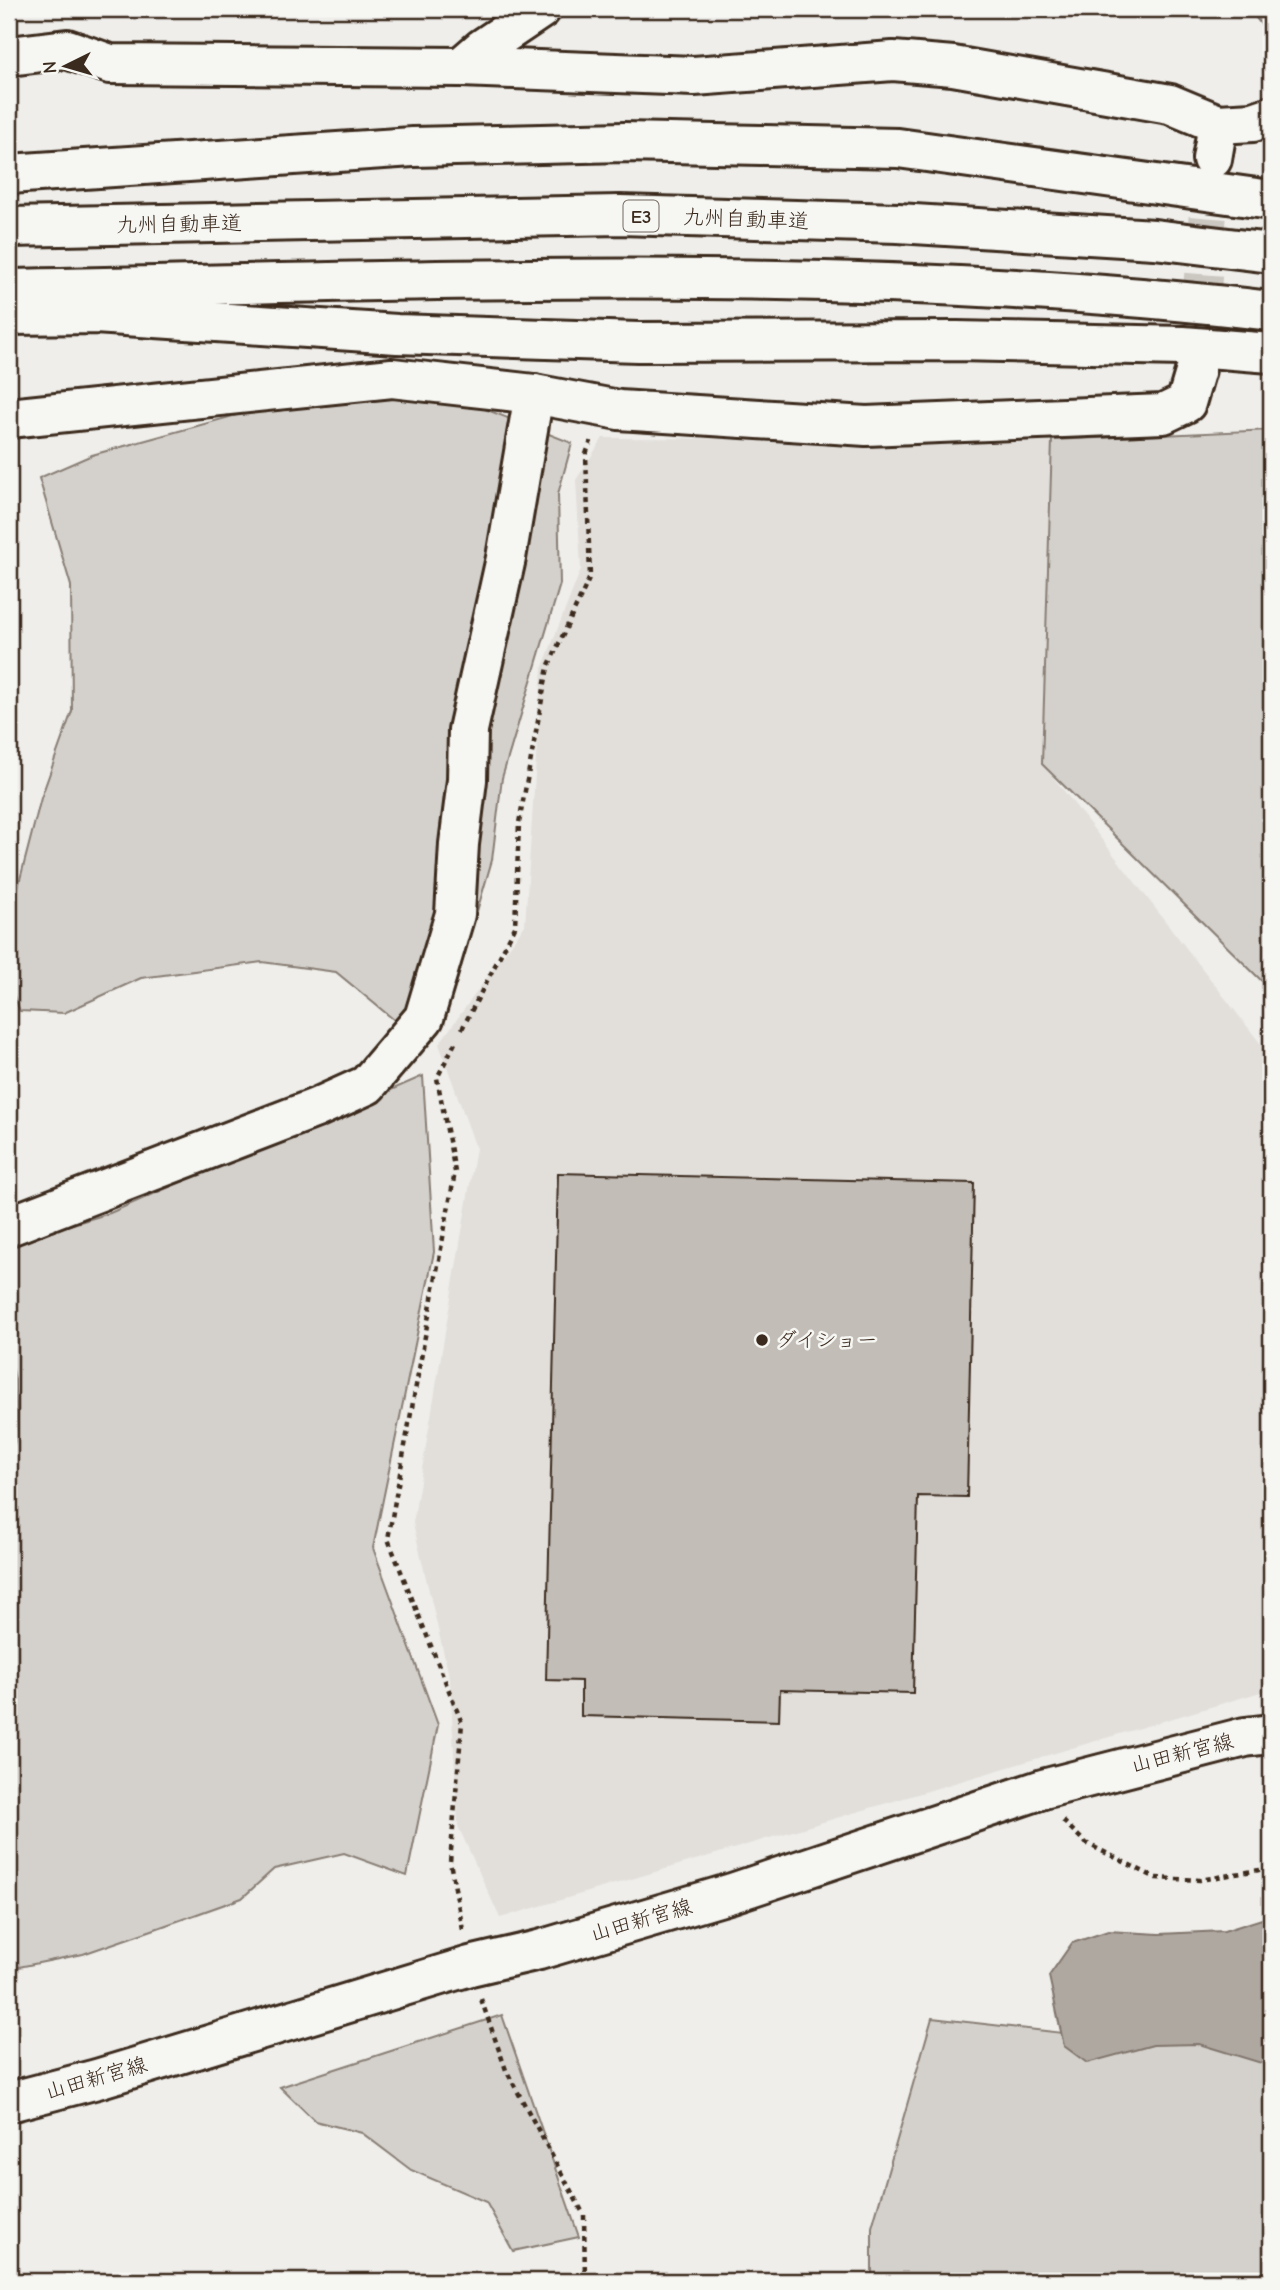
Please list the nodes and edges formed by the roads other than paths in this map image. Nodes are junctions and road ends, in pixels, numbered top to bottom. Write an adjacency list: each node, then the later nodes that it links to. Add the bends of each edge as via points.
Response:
1 (541, 9): 3 (main road)
2 (9, 57): 3 (main road, via 67,50 110,64)
3 (461, 67): 4 (main road, via 694,76 893,61 953,66 1170,104 1215,141)
4 (1271, 116)
5 (9, 174): 6 (main road, via 413,147 624,142 898,148)
6 (1271, 200)
7 (9, 227): 8 (main road, 九州自動車道 / E3, via 620,215 898,223 1154,239)
8 (1271, 253)
9 (9, 289): 10 (main road, via 605,277 859,281 1159,298)
10 (1271, 311)
11 (9, 315): 12 (main road, via 95,314 397,334 638,342 957,341 1183,346)
12 (1271, 354)
13 (1196, 369): 14 (main road, via 1186,403 1163,414 866,426 619,410)
14 (534, 394): 15 (main road, via 392,379); 16 (main road, via 506,558 468,730 455,914 424,1018 367,1085)
15 (9, 418)
16 (9, 1226)
17 (1271, 1734): 18 (main road, 山田新宮線, via 1043,1789 732,1893)
18 (9, 2102)

